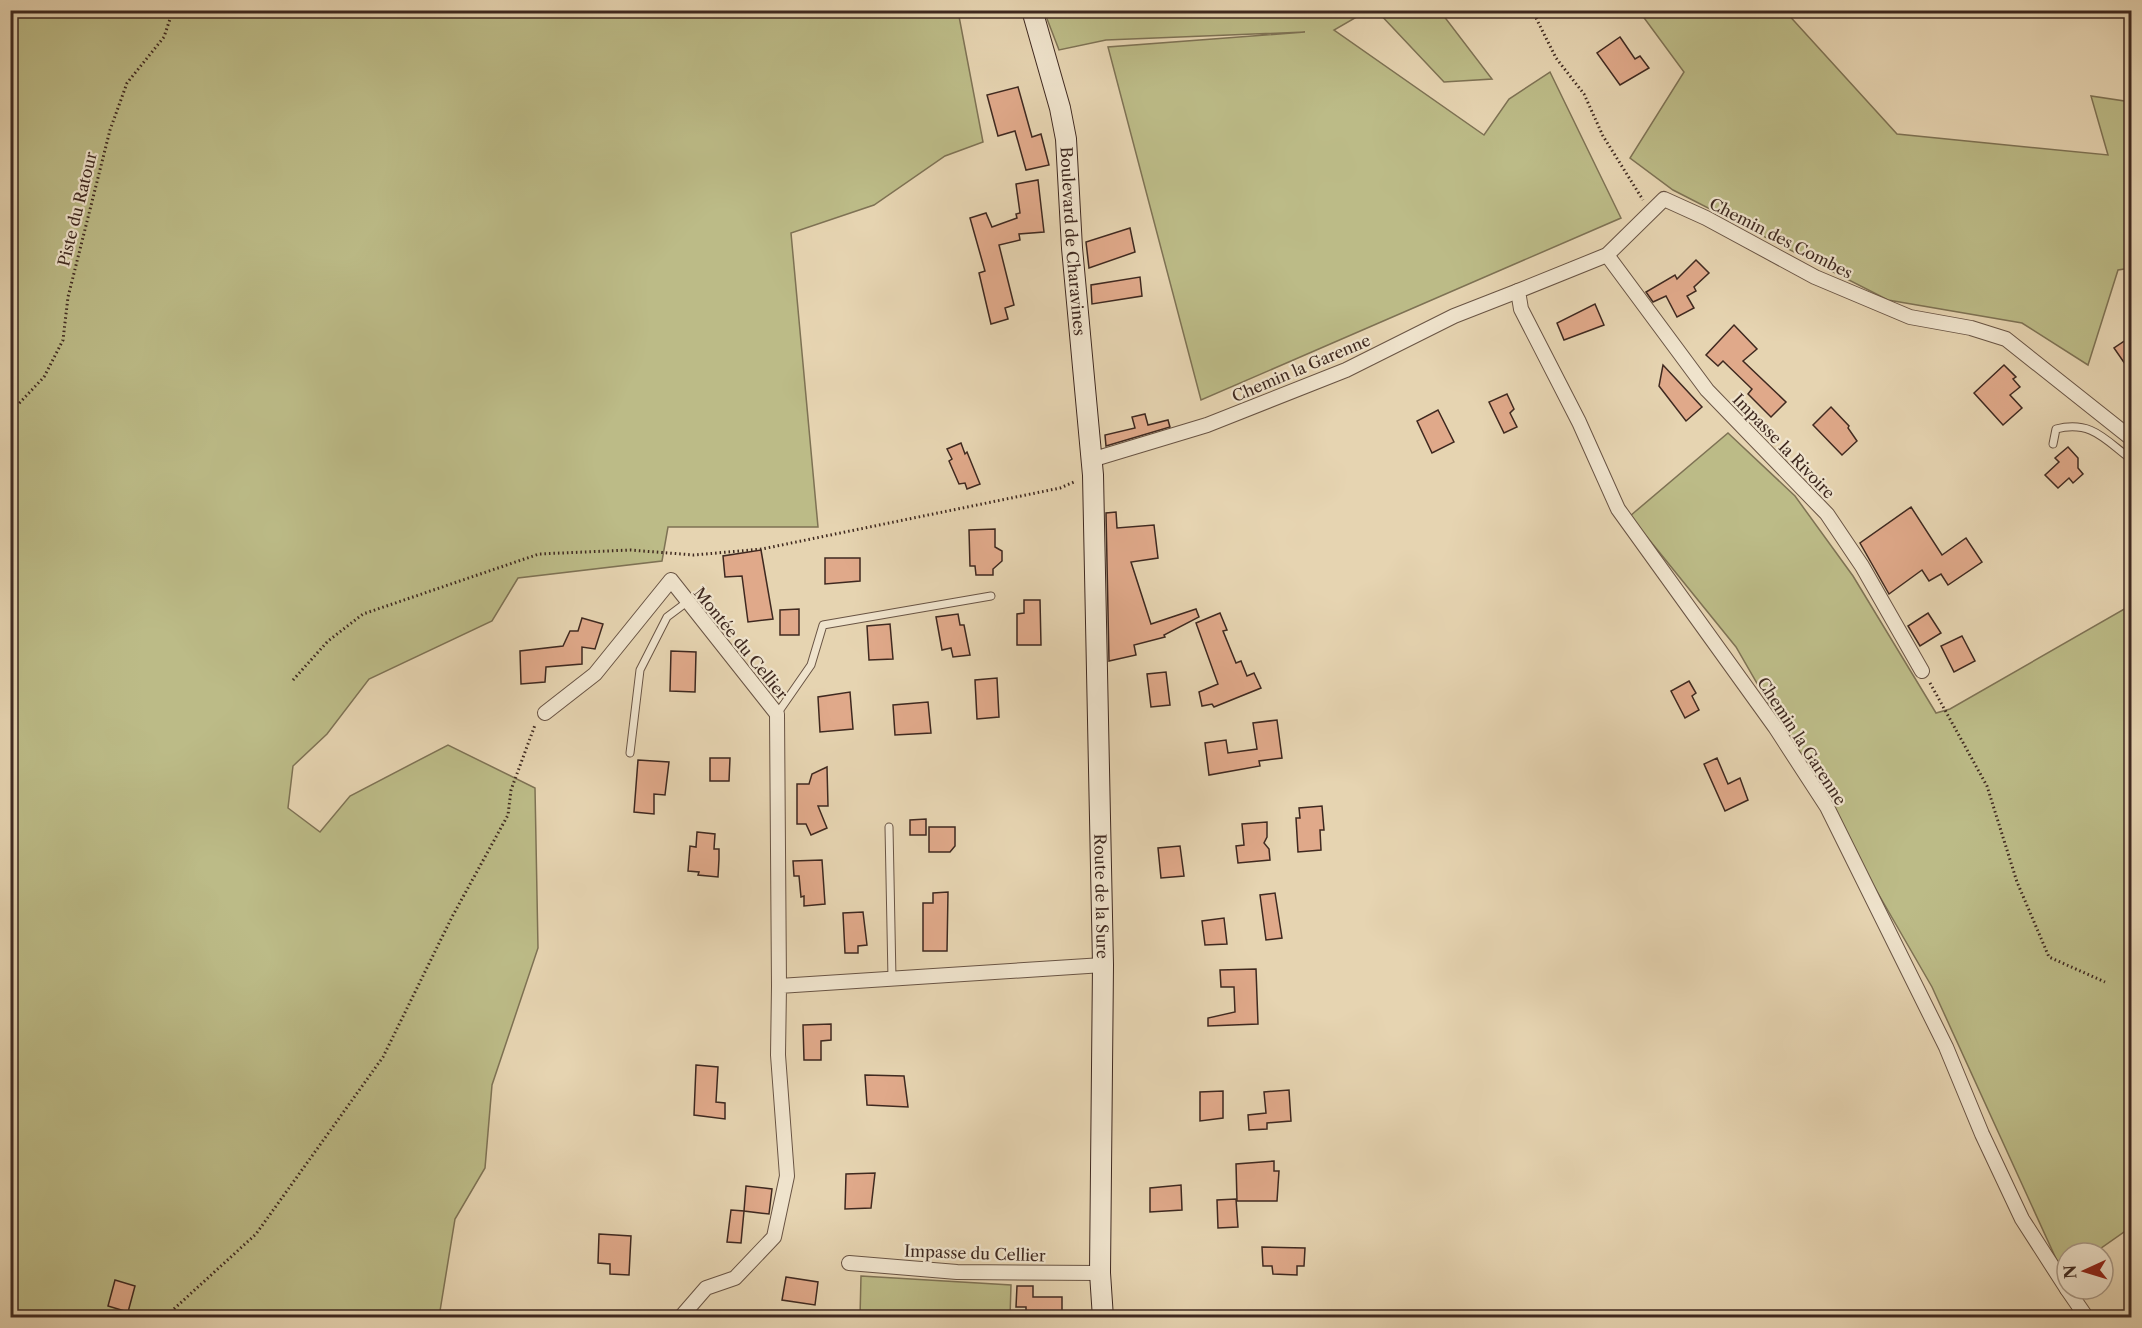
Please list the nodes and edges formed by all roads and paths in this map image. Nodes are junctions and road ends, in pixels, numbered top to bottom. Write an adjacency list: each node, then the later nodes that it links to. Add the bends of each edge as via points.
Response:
1 (173, 10): 8 (path, Piste du Ratour, via 164,37 127,82 110,130 68,297 63,340 44,377)
2 (1032, 10): 12 (main road, Boulevard de Charavines, via 1066,139)
3 (1532, 10): 5 (path, via 1556,58 1584,94 1604,136)
4 (1664, 200): 5 (street, Chemin la Garenne); 9 (street, Chemin des Combes, via 1706,218 1815,277 1910,317 2006,339)
5 (1652, 212): 6 (street, Chemin la Garenne)
6 (1607, 255): 7 (street, Chemin la Garenne); 15 (street, Impasse la Rivoire, via 1707,390 1827,514)
7 (1518, 291): 12 (street, Chemin la Garenne, via 1454,316 1346,370); 28 (street, Chemin la Garenne, via 1521,309 1579,422 1617,509 1775,727 1827,807 1946,1047 2022,1219)
8 (10, 413)
9 (2132, 439)
10 (2053, 444): 11 (lane, via 2056,429 2073,425 2092,429)
11 (2132, 460)
12 (1092, 467): 16 (path, via 1060,488 762,549 694,555 630,550 538,554 363,614 328,641); 22 (main road, Route de la Sure)
13 (991, 596): 18 (lane, via 823,625 811,665)
14 (687, 602): 17 (street, Montée du Cellier, via 670,580 595,674); 18 (street, Montée du Cellier); 19 (lane, via 667,617 640,670)
15 (1923, 671): 24 (path, via 1987,786 2017,882 2049,957)
16 (293, 680)
17 (545, 713): 33 (path, via 534,726 512,790 508,815 383,1057 256,1234)
18 (777, 714): 25 (street, Montée du Cellier)
19 (630, 753)
20 (889, 827): 23 (lane)
21 (10, 881): 26 (path, via 16,881)
22 (1103, 965): 23 (street); 29 (main road, Route de la Sure)
23 (892, 979): 25 (street)
24 (2105, 982)
25 (779, 986): 34 (street, Montée du Cellier, via 778,1054 787,1176 774,1237 735,1278 706,1288)
26 (10, 1016)
27 (849, 1263): 29 (street, Impasse du Cellier, via 957,1272)
28 (2055, 1270)
29 (1100, 1273): 35 (main road, Route de la Sure)
30 (10, 1300): 32 (path, via 12,1311)
31 (2075, 1301): 36 (street, Chemin la Garenne)
32 (23, 1317)
33 (164, 1317)
34 (680, 1317)
35 (1103, 1317)
36 (2086, 1317)

